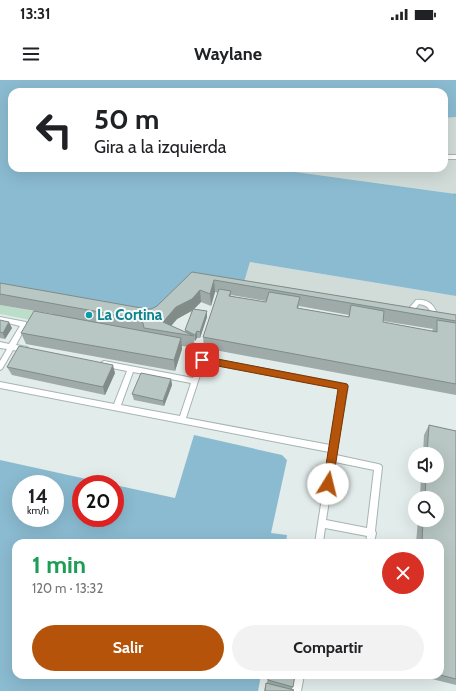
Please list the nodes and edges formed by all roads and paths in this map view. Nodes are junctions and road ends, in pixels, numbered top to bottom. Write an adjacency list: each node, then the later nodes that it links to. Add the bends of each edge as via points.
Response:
1 (432, 313): 2 (lane)
2 (440, 317)
3 (0, 319): 5 (lane, via 24,324)
4 (0, 345): 5 (lane)
5 (11, 347): 6 (lane); 8 (lane)
6 (34, 351)
7 (94, 362): 9 (lane)
8 (0, 367)
9 (131, 369): 10 (lane); 12 (lane)
10 (194, 381): 13 (lane); 14 (lane, via 202,360 344,386)
11 (0, 385): 12 (lane)
12 (116, 408): 13 (lane)
13 (182, 420): 14 (lane)
14 (333, 449): 15 (lane)
15 (332, 458): 16 (lane); 17 (lane, via 378,467)
16 (322, 523): 17 (lane); 18 (lane)
17 (372, 533): 19 (lane)
18 (320, 539)
19 (371, 539)
20 (298, 679): 21 (lane)
21 (296, 691)

